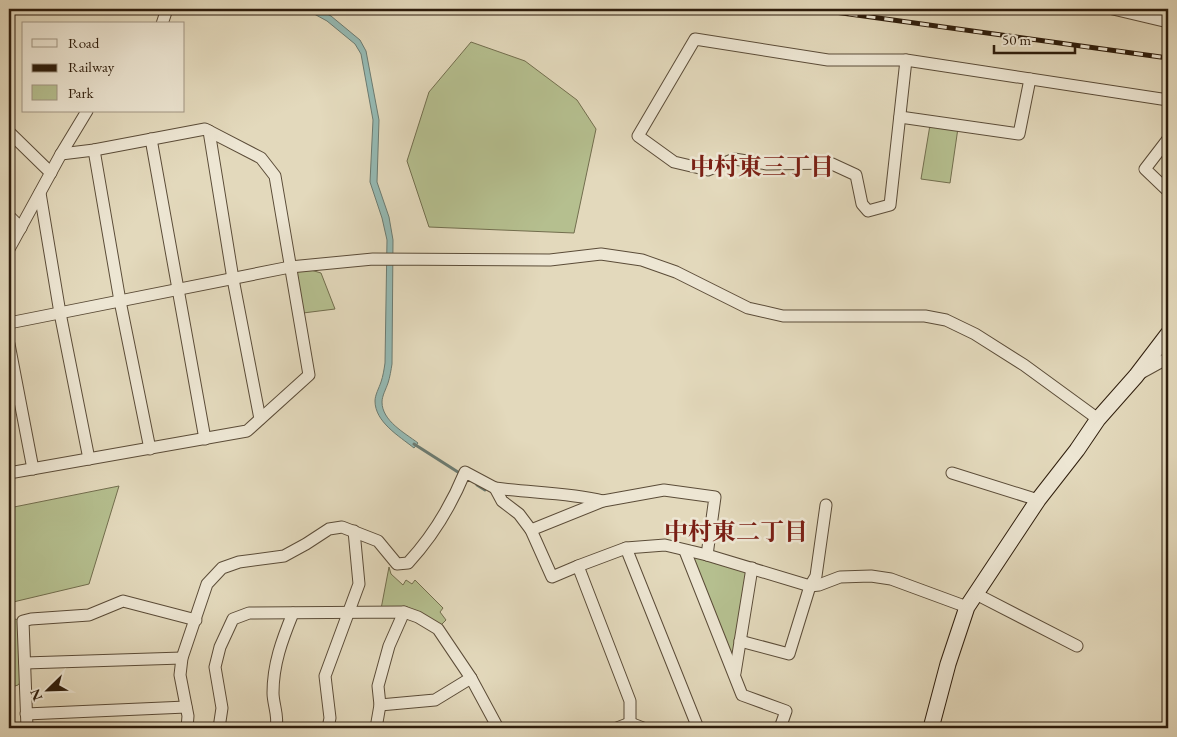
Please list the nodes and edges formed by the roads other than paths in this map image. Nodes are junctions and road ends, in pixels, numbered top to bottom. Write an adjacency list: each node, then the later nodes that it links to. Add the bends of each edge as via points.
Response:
1 (167, 9): 3 (street)
2 (1113, 9): 4 (street)
3 (163, 22)
4 (1168, 22)
5 (906, 60): 6 (street); 9 (street); 9 (street, via 828,60 695,39 638,136 674,162 708,170 734,159 767,164 830,163 856,175 862,204 868,211 890,205)
6 (1030, 79): 7 (street); 9 (street, via 1019,134)
7 (1168, 100)
8 (86, 112): 15 (street)
9 (900, 117)
10 (209, 131): 12 (street, via 205,129); 22 (street, via 261,158 275,176); 23 (street)
11 (9, 132): 16 (street)
12 (152, 139): 14 (street); 24 (street)
13 (1168, 139): 17 (street, via 1145,169)
14 (94, 150): 15 (street); 25 (street)
15 (61, 154): 16 (street)
16 (52, 173): 18 (street)
17 (1168, 191)
18 (40, 193): 20 (street); 26 (street)
19 (9, 216): 20 (street)
20 (21, 228): 21 (street)
21 (9, 249)
22 (290, 267): 23 (street); 32 (street, via 309,375); 33 (street, via 373,259 550,260 601,254 642,260 676,272 748,308 783,316 926,316 946,320 1024,365)
23 (233, 278): 24 (street); 32 (street)
24 (178, 289): 25 (street); 34 (street)
25 (120, 301): 26 (street); 35 (street)
26 (60, 313): 27 (street); 36 (street)
27 (9, 323)
28 (1168, 334): 31 (street)
29 (9, 344): 37 (street)
30 (1168, 358): 31 (street)
31 (1136, 376): 33 (street)
32 (260, 419): 34 (street, via 247,431)
33 (1098, 419): 41 (street)
34 (205, 439): 35 (street)
35 (150, 449): 36 (street)
36 (89, 459): 37 (street)
37 (33, 469): 38 (street)
38 (9, 473)
39 (952, 474): 41 (street)
40 (495, 488): 42 (street, via 550,492); 44 (street, via 502,502 519,514); 45 (street, via 466,472 425,545 408,563 397,564 378,540)
41 (1038, 500): 52 (street)
42 (603, 502): 44 (street); 48 (street, via 664,490 715,497)
43 (826, 505): 51 (street, via 816,576)
44 (531, 530): 49 (street, via 552,577)
45 (354, 532): 53 (street, via 359,584); 56 (street, via 342,527 329,528 284,556 239,562 222,568 207,584)
46 (626, 548): 47 (street, via 665,545); 49 (street); 76 (street)
47 (685, 551): 48 (street); 61 (street)
48 (707, 555): 50 (street)
49 (578, 566): 66 (street, via 630,701)
50 (752, 568): 51 (street); 57 (street)
51 (810, 586): 52 (street, via 840,577 871,576); 57 (street, via 789,654)
52 (972, 601): 58 (street); 78 (street, via 948,664)
53 (350, 612): 54 (street); 55 (street); 71 (street, via 325,676 330,718)
54 (404, 612): 62 (street, via 438,629); 63 (street, via 389,646 378,686)
55 (293, 613): 69 (street, via 249,613 233,619 215,667 222,708); 70 (street, via 273,675)
56 (196, 620): 59 (street); 60 (street, via 123,601 89,615 23,621)
57 (740, 641): 61 (street)
58 (1076, 646)
59 (182, 658): 60 (street); 64 (street, via 180,675)
60 (25, 663): 65 (street)
61 (734, 674): 77 (street, via 742,694 786,711)
62 (471, 678): 63 (street, via 435,700); 73 (street)
63 (380, 704): 72 (street)
64 (186, 707): 65 (street); 68 (street)
65 (26, 714): 67 (street)
66 (630, 722): 74 (street); 75 (street)
67 (27, 728)
68 (187, 728)
69 (218, 728)
70 (276, 728)
71 (328, 728)
72 (376, 728)
73 (498, 728)
74 (617, 728)
75 (643, 728)
76 (698, 728)
77 (780, 728)
78 (931, 728)

